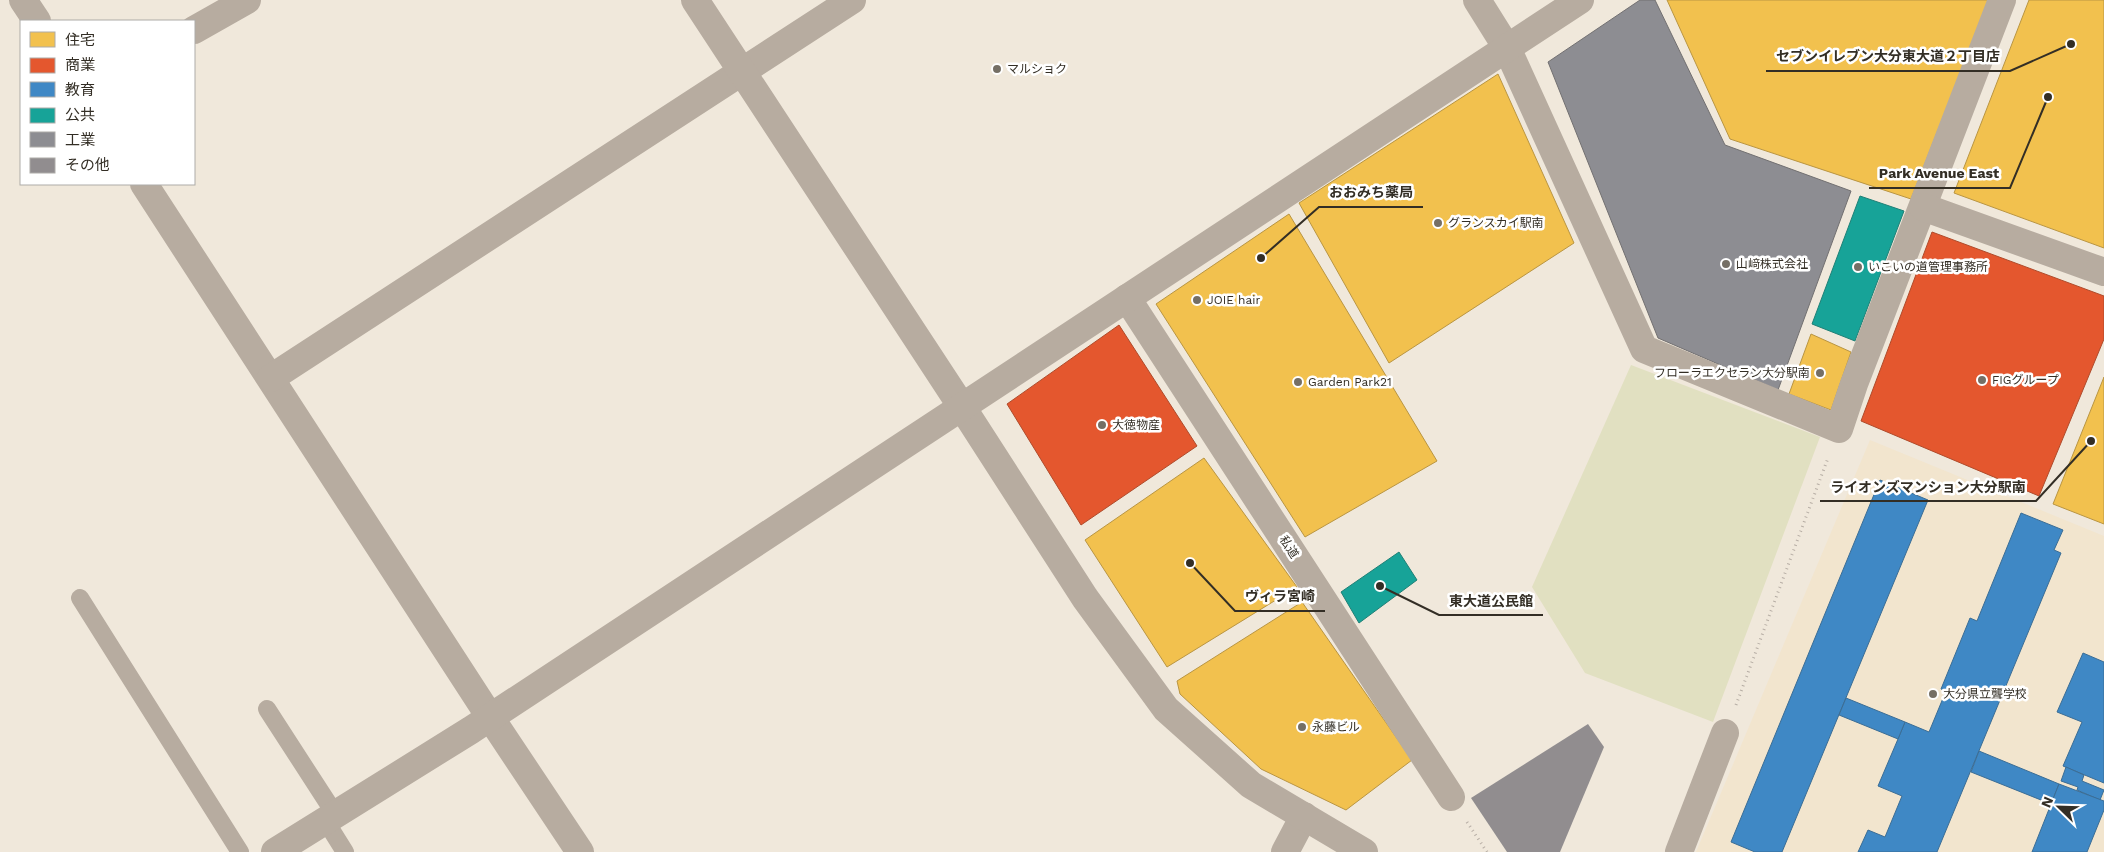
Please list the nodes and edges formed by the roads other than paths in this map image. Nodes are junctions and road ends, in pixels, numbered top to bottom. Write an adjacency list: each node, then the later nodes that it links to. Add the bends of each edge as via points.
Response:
1 (23, 0): 8 (street)
2 (695, 0): 11 (street)
3 (852, 0): 11 (street)
4 (1477, 0): 10 (street)
5 (1580, 0): 10 (street)
6 (2002, 0): 13 (street)
7 (239, 2): 9 (street)
8 (36, 20)
9 (195, 29)
10 (1507, 48): 13 (street, via 1644,349 1839,429); 15 (street)
11 (742, 71): 16 (street); 17 (street)
12 (145, 185): 16 (street)
13 (1924, 207): 14 (street)
14 (2104, 272)
15 (1127, 298): 17 (street); 22 (street, 私道)
16 (271, 378): 20 (street)
17 (962, 406): 20 (street); 23 (street, via 1085,598 1166,709 1251,785)
18 (80, 598): 25 (lane)
19 (267, 709): 24 (lane)
20 (490, 717): 24 (street); 28 (street)
21 (1725, 733): 31 (street)
22 (1450, 796)
23 (1304, 816): 29 (street); 30 (street)
24 (330, 817): 26 (street); 27 (lane)
25 (240, 852)
26 (275, 852)
27 (345, 852)
28 (580, 852)
29 (1285, 852)
30 (1364, 852)
31 (1679, 852)

